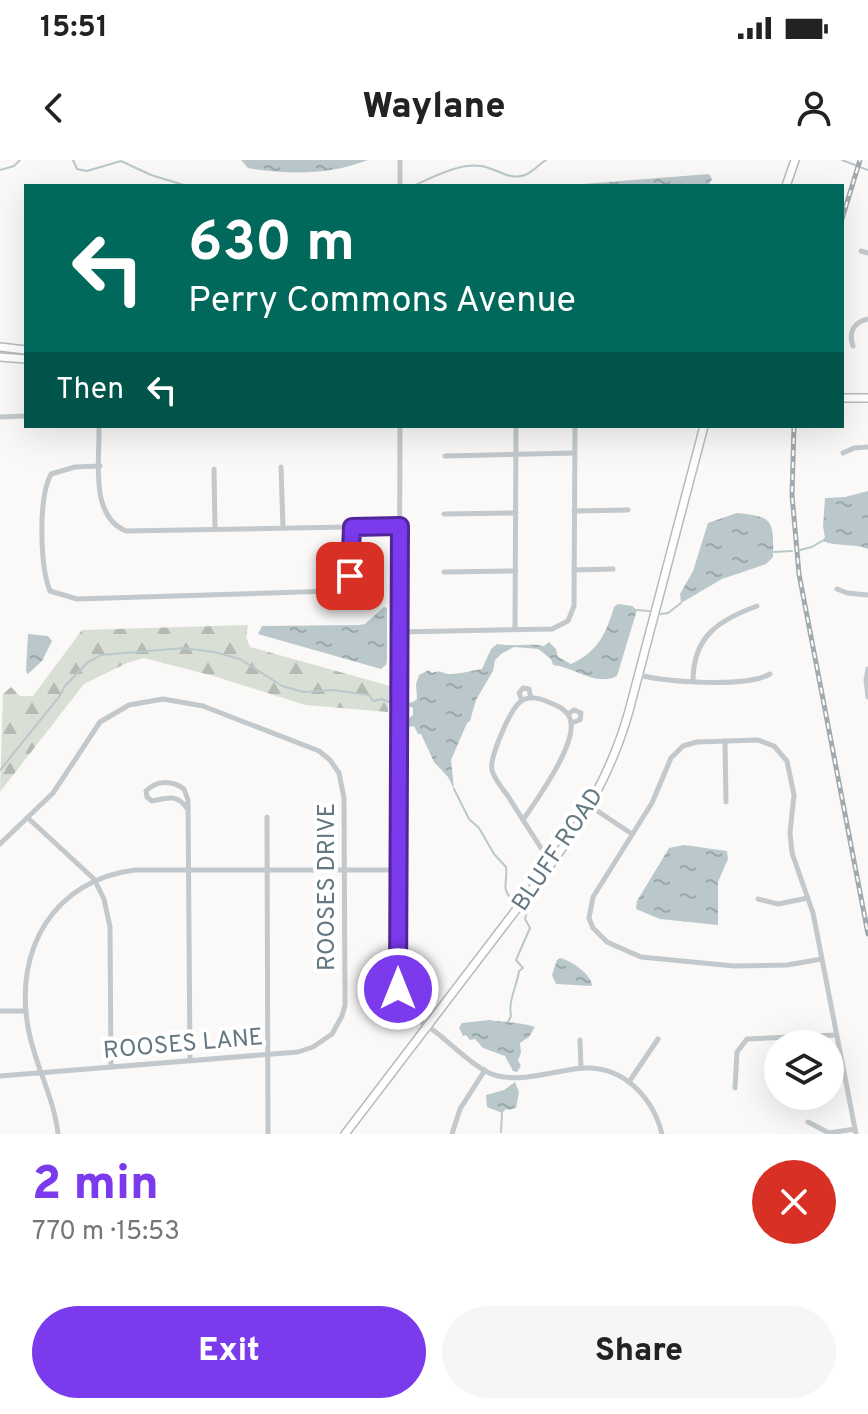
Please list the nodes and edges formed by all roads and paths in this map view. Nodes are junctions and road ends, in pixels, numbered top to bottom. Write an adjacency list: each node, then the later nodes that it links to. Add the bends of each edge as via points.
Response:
1 (400, 160): 3 (street)
2 (794, 164): 4 (main road)
3 (400, 183)
4 (787, 184)
5 (868, 319): 6 (street, via 853,328)
6 (853, 346)
7 (0, 347): 8 (main road)
8 (24, 350)
9 (0, 357): 10 (main road)
10 (24, 359)
11 (844, 398): 12 (main road)
12 (868, 398)
13 (24, 416): 14 (street)
14 (0, 417)
15 (99, 428): 25 (street)
16 (400, 428): 32 (street)
17 (516, 428): 23 (street)
18 (575, 428): 21 (street)
19 (703, 428): 47 (main road, BLUFF ROAD)
20 (868, 447): 22 (street)
21 (574, 453): 23 (street); 29 (street)
22 (843, 453)
23 (516, 454): 24 (street); 30 (street)
24 (445, 456)
25 (100, 466): 33 (street, via 65,469 47,481 44,572 50,591 58,595 77,599 332,591 350,576); 35 (street, via 103,508 117,527 137,532)
26 (281, 467): 34 (street)
27 (214, 469): 35 (street)
28 (628, 510): 29 (street)
29 (574, 511): 37 (street)
30 (516, 513): 31 (street); 38 (street)
31 (444, 514)
32 (400, 526): 33 (street); 44 (street)
33 (352, 527): 34 (street)
34 (283, 528): 35 (street)
35 (215, 529)
36 (613, 569): 37 (street)
37 (574, 570): 43 (street, via 568,621 552,629)
38 (516, 571): 39 (street); 43 (street)
39 (444, 572)
40 (837, 589): 41 (street)
41 (868, 595)
42 (757, 606): 48 (street, via 725,619 707,635 695,659)
43 (515, 629): 44 (street)
44 (399, 632): 67 (street)
45 (868, 669): 49 (street)
46 (770, 674): 48 (street, via 754,680)
47 (639, 675): 48 (street); 56 (main road, BLUFF ROAD, via 620,741)
48 (693, 681)
49 (868, 697)
50 (531, 698): 51 (street); 51 (street, via 529,689 523,688); 52 (street)
51 (522, 700): 60 (street, via 491,762)
52 (568, 714): 53 (street); 53 (street, via 581,713 580,720)
53 (571, 723): 60 (street, via 558,763)
54 (725, 741): 55 (street); 61 (street, via 683,746 671,758); 69 (street, via 758,740 778,749 789,767 794,793 792,853)
55 (726, 802)
56 (590, 806): 61 (street); 63 (main road, BLUFF ROAD)
57 (188, 810): 57 (street, via 177,798 152,801 146,791 162,782 179,785 187,793); 64 (street)
58 (267, 817): 65 (street)
59 (28, 818): 62 (street); 66 (street, ROOSES DRIVE, via 53,793 100,722 129,705 163,699 203,706 305,744 330,760 343,784); 68 (street)
60 (523, 820): 63 (street)
61 (632, 834): 71 (street, via 593,897 589,918 607,942 641,957 741,966)
62 (0, 844)
63 (551, 864): 75 (main road, BLUFF ROAD)
64 (188, 869): 65 (street); 68 (street, via 114,872); 81 (street)
65 (267, 869): 66 (street); 80 (street)
66 (346, 870): 67 (street); 72 (street, ROOSES DRIVE)
67 (398, 870): 75 (street, via 400,997 407,1011)
68 (94, 879): 74 (street, via 62,902 43,927 29,967); 82 (street, via 110,927)
69 (808, 898): 70 (street, via 778,904); 71 (street)
70 (758, 899)
71 (822, 959): 76 (street)
72 (345, 1005): 80 (street, ROOSES LANE, via 337,1027 323,1042)
73 (0, 1011): 74 (street)
74 (26, 1011): 85 (street, via 32,1048)
75 (428, 1026): 84 (street); 94 (main road, BLUFF ROAD)
76 (835, 1030)
77 (764, 1038): 89 (street, via 747,1039 737,1051)
78 (658, 1039): 88 (street)
79 (580, 1040): 83 (street)
80 (268, 1055): 81 (street, ROOSES LANE); 93 (street)
81 (190, 1061): 82 (street, ROOSES LANE)
82 (111, 1067): 85 (street, ROOSES LANE)
83 (581, 1068): 84 (street, via 529,1077 500,1077); 88 (street)
84 (485, 1070): 95 (street, via 460,1109)
85 (43, 1072): 86 (street, ROOSES LANE); 92 (street)
86 (0, 1076)
87 (844, 1076): 91 (street)
88 (629, 1082): 96 (street, via 652,1105)
89 (735, 1088)
90 (808, 1122): 91 (street, via 829,1133)
91 (855, 1132)
92 (58, 1134)
93 (268, 1134)
94 (345, 1134)
95 (452, 1134)
96 (662, 1134)

